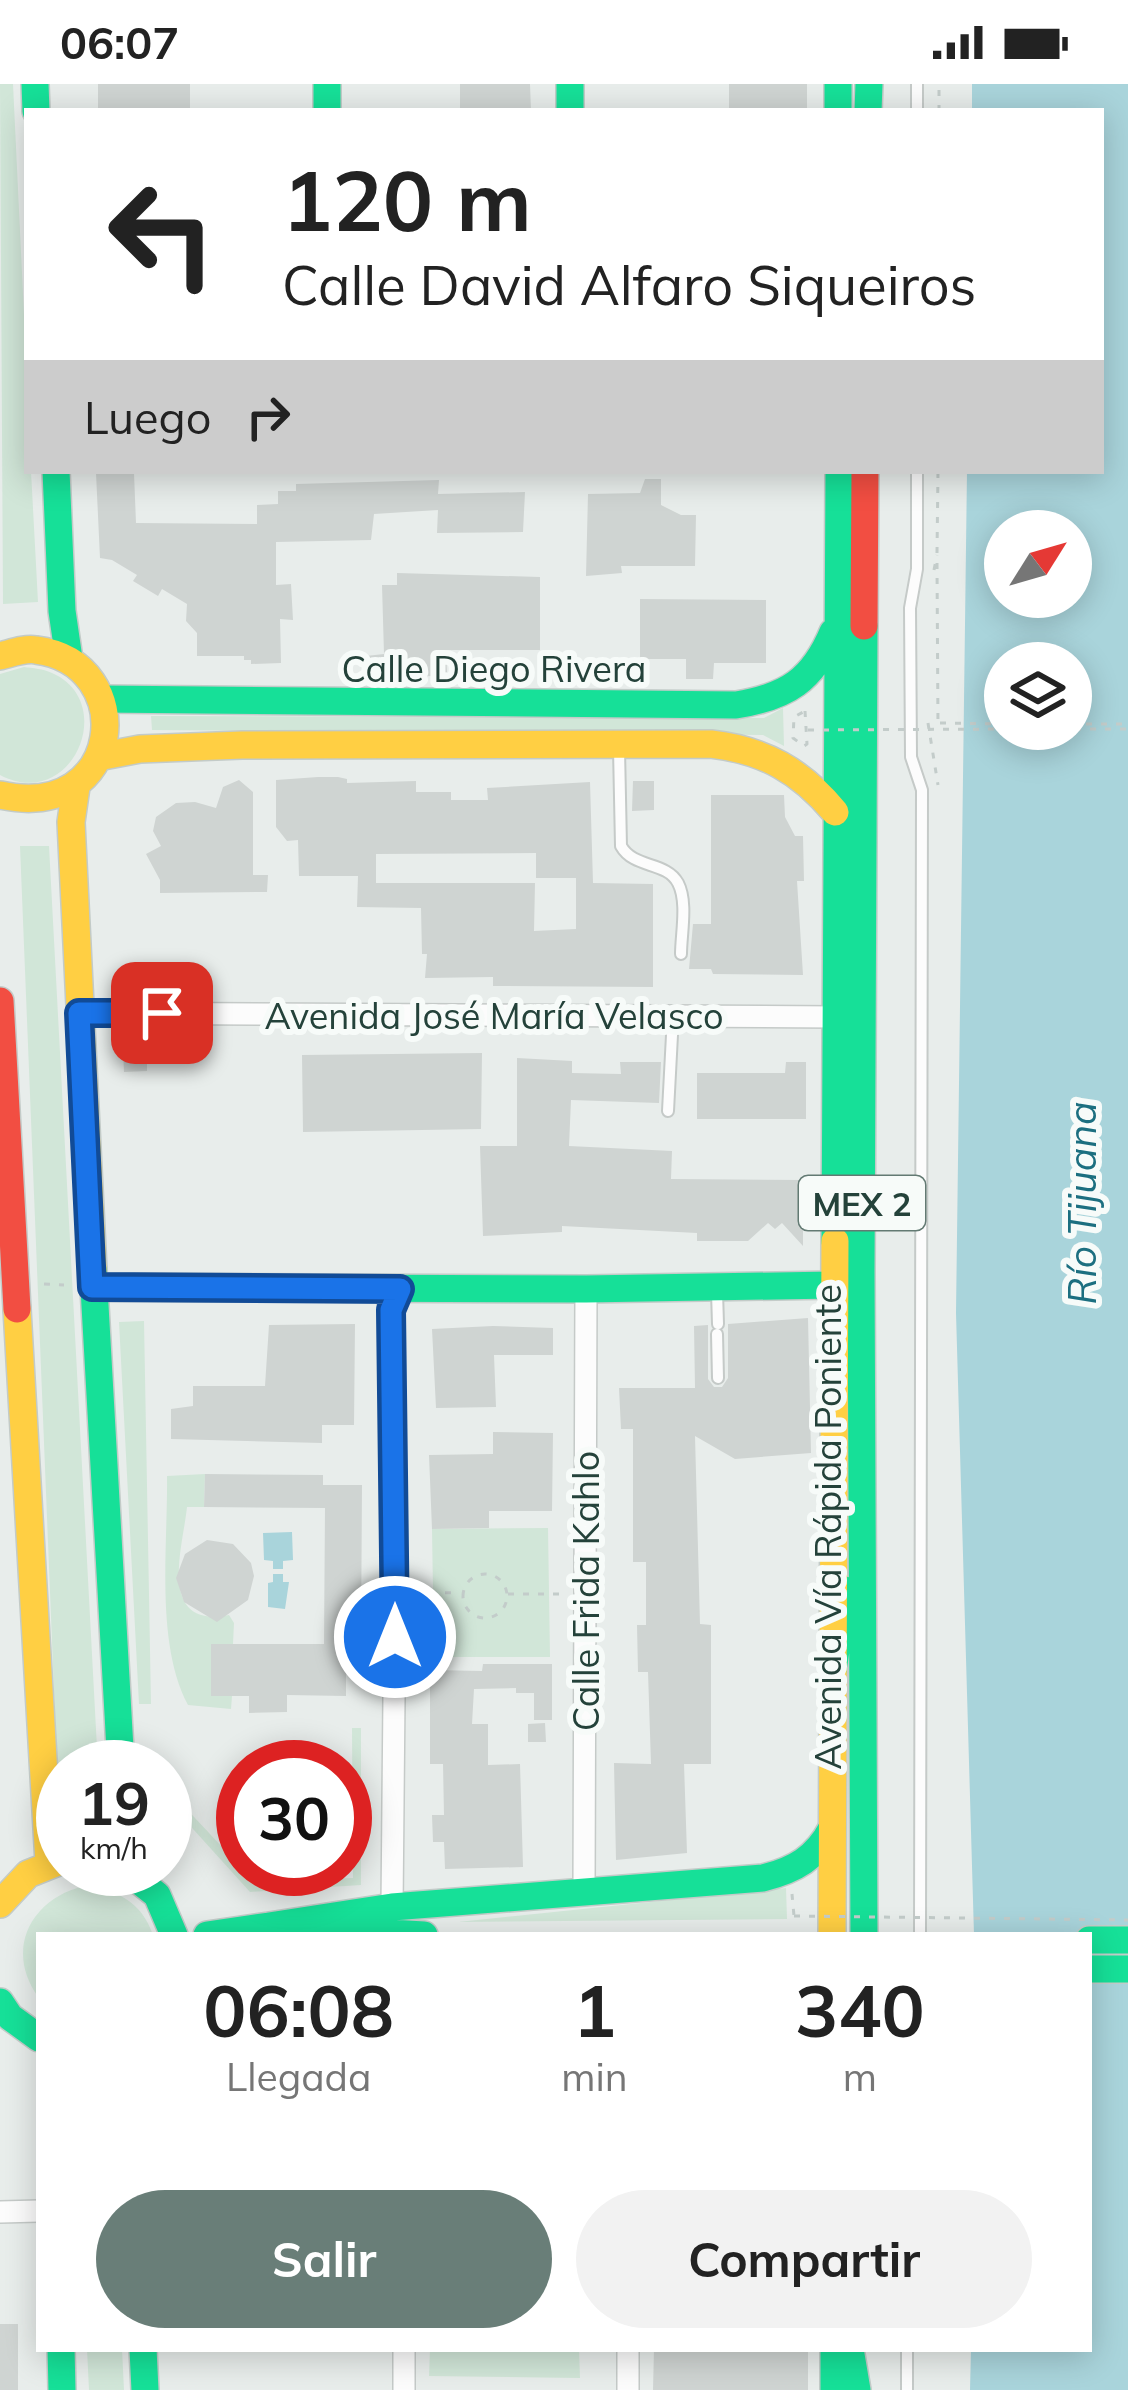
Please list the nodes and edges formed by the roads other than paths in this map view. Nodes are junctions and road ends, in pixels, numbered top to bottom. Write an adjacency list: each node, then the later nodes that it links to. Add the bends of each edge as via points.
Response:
1 (56, 474): 7 (main road)
2 (838, 474): 5 (main road, Avenida Vía Rápida Poniente)
3 (865, 474): 27 (main road, Avenida Vía Rápida Poniente / MEX 2)
4 (917, 474): 43 (lane, via 910,757 922,790)
5 (839, 615): 8 (main road, Calle Diego Rivera, via 802,684 773,700 736,705); 13 (main road, Avenida Vía Rápida Poniente)
6 (0, 656): 7 (main road, via 27,648)
7 (68, 658): 8 (main road)
8 (102, 699): 10 (main road)
9 (619, 746): 10 (main road, via 242,745); 13 (main road, via 754,750 800,772); 14 (lane, via 621,846 677,881)
10 (103, 757): 11 (main road)
11 (76, 787): 12 (main road, via 35,800); 16 (main road, via 70,822)
12 (0, 795)
13 (836, 812): 18 (main road, Avenida Vía Rápida Poniente)
14 (681, 955)
15 (0, 1006): 20 (main road)
16 (79, 1013): 17 (street, Avenida José María Velasco); 22 (main road)
17 (673, 1016): 18 (street, Avenida José María Velasco); 19 (lane)
18 (837, 1017): 21 (main road, Avenida Vía Rápida Poniente)
19 (668, 1111)
20 (9, 1282): 29 (main road)
21 (833, 1285): 23 (main road); 28 (main road, Avenida Vía Rápida Poniente)
22 (92, 1287): 25 (main road); 30 (main road)
23 (717, 1288): 24 (main road); 26 (lane)
24 (586, 1289): 25 (main road); 33 (street, Calle Frida Kahlo)
25 (391, 1296): 36 (street)
26 (718, 1378)
27 (863, 1460): 28 (main road); 42 (main road, Avenida Vía Rápida Poniente / MEX 2)
28 (832, 1677): 31 (main road, Avenida Vía Rápida Poniente)
29 (46, 1740)
30 (120, 1740)
31 (833, 1826): 33 (main road, via 798,1870); 41 (main road, Avenida Vía Rápida Poniente)
32 (36, 1871): 35 (main road)
33 (584, 1892): 36 (main road)
34 (157, 1896): 38 (main road)
35 (0, 1904)
36 (392, 1907): 37 (main road)
37 (268, 1927): 39 (main road); 40 (main road)
38 (173, 1932)
39 (230, 1932)
40 (366, 1932)
41 (832, 1932)
42 (864, 1932)
43 (920, 1932)
44 (1092, 1940): 45 (main road)
45 (1128, 1940)
46 (1128, 1969): 47 (main road)
47 (1092, 1970)
48 (0, 2002): 49 (main road)
49 (36, 2036)
50 (36, 2211): 51 (street)
51 (0, 2212)
52 (61, 2352): 60 (main road)
53 (143, 2352): 61 (main road)
54 (404, 2352): 62 (street)
55 (628, 2352): 63 (street)
56 (834, 2352): 64 (main road)
57 (851, 2352): 65 (main road)
58 (864, 2352): 65 (main road)
59 (907, 2352): 66 (lane)
60 (62, 2390)
61 (145, 2390)
62 (404, 2390)
63 (628, 2390)
64 (834, 2390)
65 (860, 2390)
66 (907, 2390)

